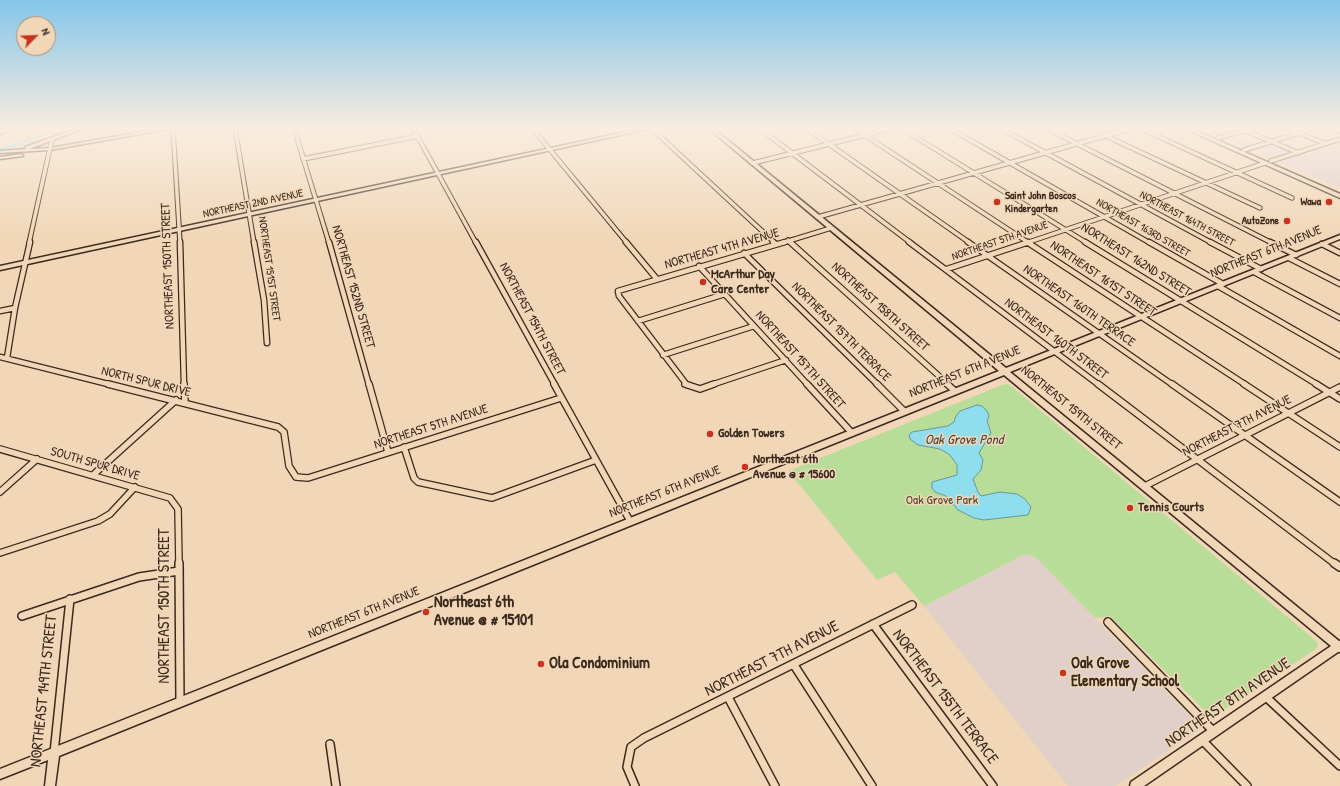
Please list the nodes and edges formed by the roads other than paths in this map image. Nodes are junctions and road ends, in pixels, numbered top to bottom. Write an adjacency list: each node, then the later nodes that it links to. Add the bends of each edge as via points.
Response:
1 (47, 165): 53 (street)
2 (176, 165): 42 (street, NORTHEAST 150TH STREET)
3 (242, 165): 37 (street, NORTHEAST 151ST STREET)
4 (306, 165): 33 (street, NORTHEAST 152ND STREET)
5 (435, 165): 25 (street, NORTHEAST 154TH STREET)
6 (483, 165): 25 (street, NORTHEAST 2ND AVENUE)
7 (563, 165): 59 (street)
8 (691, 165): 46 (street)
9 (754, 165): 39 (street, NORTHEAST 159TH STREET)
10 (808, 165): 35 (street, NORTHEAST 160TH STREET)
11 (859, 165): 29 (street, NORTHEAST 160TH TERRACE)
12 (910, 165): 26 (street, NORTHEAST 161ST STREET)
13 (961, 165): 23 (street, NORTHEAST 162ND STREET)
14 (1004, 165): 23 (street)
15 (1013, 165): 38 (street, NORTHEAST 163RD STREET)
16 (1068, 165): 34 (street, NORTHEAST 164TH STREET)
17 (1118, 165): 30 (street)
18 (1168, 165): 27 (street)
19 (1219, 165): 24 (street)
20 (1260, 165): 24 (street, NORTHEAST 5TH AVENUE)
21 (1274, 165): 31 (main road)
22 (1277, 165): 28 (main road)
23 (974, 173): 26 (street); 41 (street, NORTHEAST 162ND STREET)
24 (1237, 173): 27 (street, NORTHEAST 5TH AVENUE); 32 (street)
25 (440, 174): 33 (street, NORTHEAST 2ND AVENUE); 82 (street, NORTHEAST 154TH STREET)
26 (938, 183): 29 (street); 45 (street, NORTHEAST 161ST STREET)
27 (1206, 183): 30 (street, NORTHEAST 5TH AVENUE); 36 (street)
28 (1340, 192)
29 (900, 193): 35 (street); 51 (street, NORTHEAST 160TH TERRACE)
30 (1175, 193): 34 (street, NORTHEAST 5TH AVENUE); 50 (street)
31 (1340, 196)
32 (1292, 198)
33 (317, 200): 37 (street, NORTHEAST 2ND AVENUE); 93 (street, NORTHEAST 152ND STREET)
34 (1140, 204): 38 (street, NORTHEAST 5TH AVENUE); 57 (street, NORTHEAST 164TH STREET)
35 (862, 205): 39 (street); 56 (street, NORTHEAST 160TH STREET)
36 (1260, 208)
37 (251, 215): 42 (street, NORTHEAST 2ND AVENUE); 71 (street, NORTHEAST 151ST STREET, via 264,300)
38 (1104, 216): 41 (street, NORTHEAST 5TH AVENUE); 61 (street, NORTHEAST 163RD STREET)
39 (818, 217): 40 (street, NORTHEAST 159TH STREET)
40 (831, 228): 44 (street, NORTHEAST 4TH AVENUE); 78 (street, NORTHEAST 159TH STREET)
41 (1065, 229): 45 (street, NORTHEAST 5TH AVENUE); 63 (street, NORTHEAST 162ND STREET)
42 (180, 230): 53 (street, NORTHEAST 2ND AVENUE); 85 (street, NORTHEAST 150TH STREET)
43 (1340, 237): 47 (street, NORTHEAST 6TH AVENUE)
44 (788, 240): 46 (street, NORTHEAST 4TH AVENUE); 80 (street, NORTHEAST 158TH STREET)
45 (1028, 242): 51 (street, NORTHEAST 5TH AVENUE); 66 (street, NORTHEAST 161ST STREET)
46 (776, 244): 48 (street, NORTHEAST 4TH AVENUE)
47 (1322, 244): 49 (street); 50 (street, NORTHEAST 6TH AVENUE)
48 (744, 253): 54 (street, NORTHEAST 4TH AVENUE); 86 (street, NORTHEAST 157TH TERRACE)
49 (1340, 253)
50 (1296, 255): 52 (street, NORTHEAST 6TH AVENUE)
51 (989, 256): 56 (street, NORTHEAST 5TH AVENUE); 70 (street, NORTHEAST 160TH TERRACE)
52 (1289, 258): 57 (street, NORTHEAST 6TH AVENUE); 60 (street)
53 (26, 263): 55 (street, NORTHEAST 2ND AVENUE); 64 (street)
54 (699, 266): 59 (street, NORTHEAST 4TH AVENUE); 62 (street, NORTHEAST 157TH STREET)
55 (0, 268)
56 (947, 269): 72 (street, NORTHEAST 160TH STREET)
57 (1261, 269): 58 (street, NORTHEAST 6TH AVENUE)
58 (1254, 272): 61 (street, NORTHEAST 6TH AVENUE); 67 (street)
59 (656, 278): 68 (street, NORTHEAST 4TH AVENUE, via 618,291)
60 (1340, 284)
61 (1221, 285): 63 (street, NORTHEAST 6TH AVENUE); 75 (street, NORTHEAST 163RD STREET)
62 (725, 294): 68 (street); 69 (street, NORTHEAST 157TH STREET)
63 (1181, 301): 66 (street, NORTHEAST 6TH AVENUE); 81 (street, NORTHEAST 162ND STREET)
64 (15, 308): 65 (street); 76 (street)
65 (0, 311)
66 (1141, 317): 70 (street, NORTHEAST 6TH AVENUE); 87 (street, NORTHEAST 161ST STREET)
67 (1340, 318)
68 (638, 321): 73 (street)
69 (754, 326): 73 (street); 77 (street, NORTHEAST 157TH STREET)
70 (1099, 334): 72 (street, NORTHEAST 6TH AVENUE); 89 (street, NORTHEAST 160TH TERRACE)
71 (267, 343)
72 (1055, 352): 78 (street, NORTHEAST 6TH AVENUE); 95 (street, NORTHEAST 160TH STREET)
73 (663, 355): 77 (street, via 686,385 700,389)
74 (0, 356): 76 (street, NORTH SPUR DRIVE)
75 (1340, 356)
76 (7, 358): 84 (street, NORTH SPUR DRIVE)
77 (786, 360): 88 (street, NORTHEAST 157TH STREET)
78 (1005, 371): 80 (street, NORTHEAST 6TH AVENUE); 99 (street, NORTHEAST 159TH STREET)
79 (1340, 387): 81 (street, NORTHEAST 7TH AVENUE)
80 (955, 391): 86 (street, NORTHEAST 6TH AVENUE)
81 (1329, 392): 83 (street, NORTHEAST 162ND STREET); 87 (street, NORTHEAST 7TH AVENUE)
82 (561, 398): 90 (street, NORTHEAST 5TH AVENUE); 96 (street, NORTHEAST 154TH STREET)
83 (1340, 399)
84 (176, 400): 85 (street, NORTH SPUR DRIVE); 97 (street)
85 (185, 403): 98 (street, NORTH SPUR DRIVE, via 278,427 284,432 289,466 296,477)
86 (904, 412): 88 (street, NORTHEAST 6TH AVENUE)
87 (1288, 414): 89 (street, NORTHEAST 7TH AVENUE); 91 (street, NORTHEAST 161ST STREET)
88 (852, 433): 104 (street, NORTHEAST 6TH AVENUE)
89 (1243, 435): 95 (street, NORTHEAST 7TH AVENUE); 102 (street, NORTHEAST 160TH TERRACE)
90 (404, 447): 93 (street, NORTHEAST 5TH AVENUE); 96 (street, via 414,478 418,482 492,498)
91 (1340, 447)
92 (0, 449): 94 (street, SOUTH SPUR DRIVE)
93 (388, 452): 98 (street, NORTHEAST 5TH AVENUE)
94 (37, 459): 97 (street, SOUTH SPUR DRIVE); 101 (street)
95 (1197, 459): 99 (street, NORTHEAST 7TH AVENUE); 106 (street, NORTHEAST 160TH STREET)
96 (596, 460): 104 (street, NORTHEAST 154TH STREET)
97 (93, 475): 100 (street, SOUTH SPUR DRIVE)
98 (308, 478)
99 (1145, 486): 113 (street, NORTHEAST 159TH STREET)
100 (135, 487): 103 (street, SOUTH SPUR DRIVE, via 170,498); 105 (street, via 110,514 98,522)
101 (0, 492)
102 (1340, 502)
103 (178, 509): 107 (street, NORTHEAST 150TH STREET)
104 (630, 521): 117 (street, NORTHEAST 6TH AVENUE)
105 (0, 553)
106 (1340, 567)
107 (179, 571): 108 (street, via 139,577); 117 (street, NORTHEAST 150TH STREET)
108 (70, 599): 110 (street); 121 (street, NORTHEAST 149TH STREET)
109 (912, 605): 112 (street, NORTHEAST 7TH AVENUE)
110 (22, 616)
111 (1108, 622): 118 (street)
112 (873, 624): 114 (street, NORTHEAST 7TH AVENUE); 129 (street, NORTHEAST 155TH TERRACE)
113 (1339, 647): 116 (street, NORTHEAST 8TH AVENUE)
114 (794, 665): 115 (street, NORTHEAST 7TH AVENUE); 128 (street)
115 (728, 697): 126 (street, NORTHEAST 7TH AVENUE, via 644,738 631,747 627,767); 127 (street)
116 (1266, 698): 118 (street, NORTHEAST 8TH AVENUE); 122 (street)
117 (180, 702): 121 (street, NORTHEAST 6TH AVENUE)
118 (1214, 732): 119 (street, NORTHEAST 8TH AVENUE)
119 (1202, 740): 130 (street, NORTHEAST 8TH AVENUE); 131 (street)
120 (330, 744): 125 (street)
121 (54, 753): 123 (street, NORTHEAST 6TH AVENUE); 124 (street, NORTHEAST 149TH STREET)
122 (1340, 766)
123 (0, 774)
124 (50, 786)
125 (336, 786)
126 (635, 786)
127 (775, 786)
128 (872, 786)
129 (994, 786)
130 (1136, 786)
131 (1247, 786)

